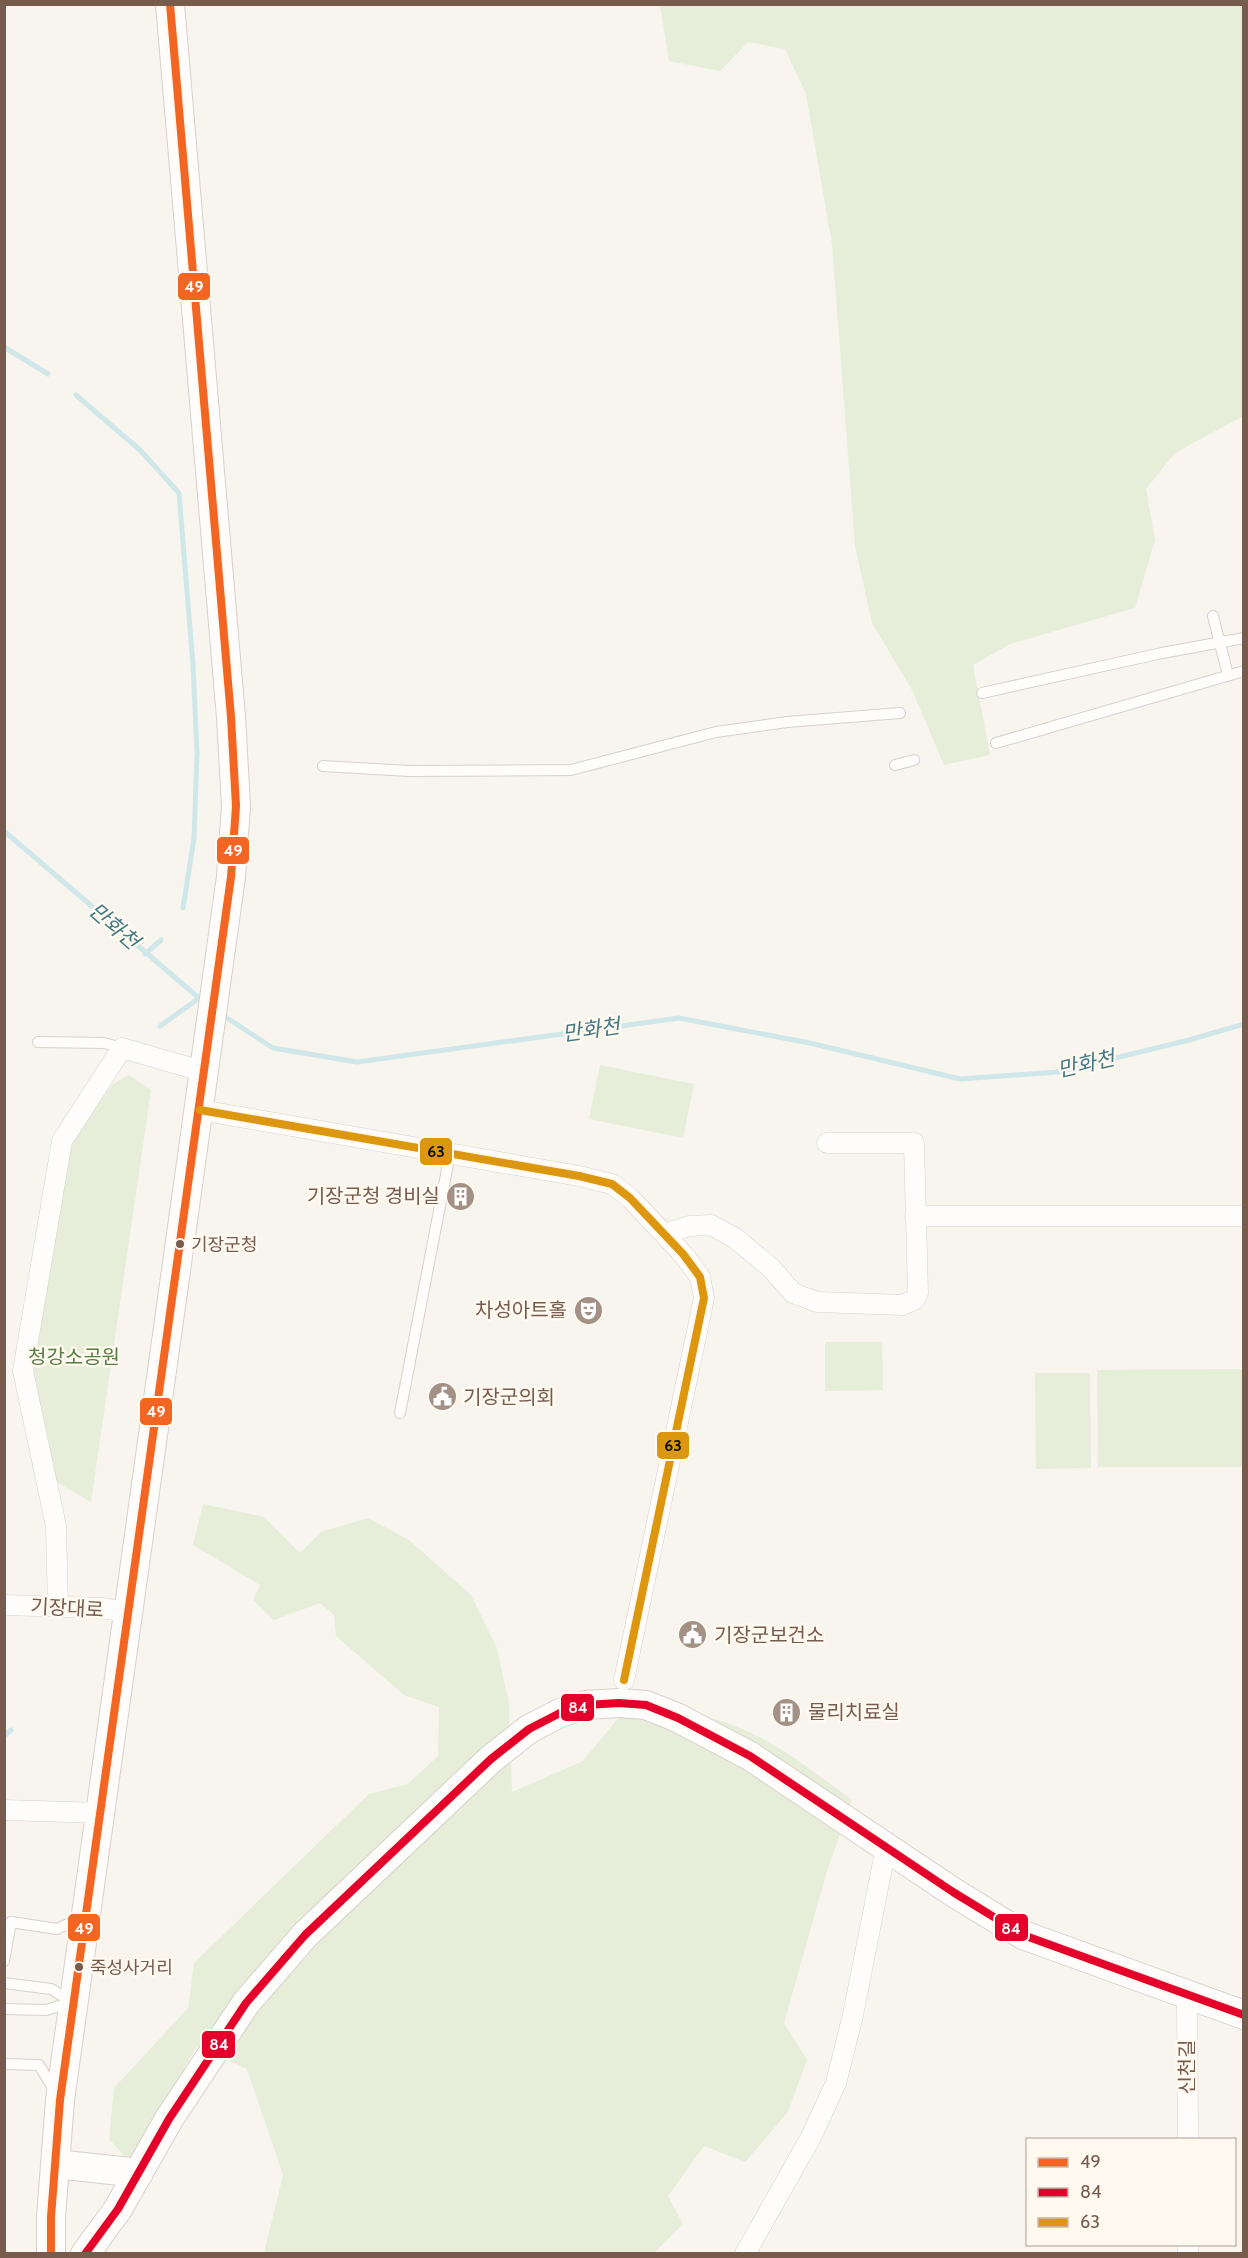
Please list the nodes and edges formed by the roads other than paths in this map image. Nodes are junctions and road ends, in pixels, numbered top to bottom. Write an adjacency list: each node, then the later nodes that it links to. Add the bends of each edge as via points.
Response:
1 (170, 4): 15 (main road, 기장대로, via 236,806 231,877)
2 (1214, 616): 4 (lane)
3 (1244, 638): 4 (lane)
4 (1220, 644): 6 (lane); 7 (lane)
5 (1244, 671): 6 (lane)
6 (1228, 675): 9 (lane)
7 (982, 693)
8 (900, 713): 12 (lane, via 716,732 571,770 409,771)
9 (996, 743)
10 (914, 760): 11 (lane)
11 (895, 765)
12 (323, 766)
13 (38, 1042): 14 (lane, via 104,1042)
14 (122, 1048): 15 (street); 24 (street, via 62,1141 23,1371 56,1526)
15 (206, 1068): 16 (main road, 기장대로)
16 (200, 1110): 18 (street); 25 (main road, 기장대로)
17 (827, 1143): 19 (street, via 914,1143)
18 (450, 1154): 21 (street, via 612,1184); 22 (lane)
19 (915, 1216): 20 (street); 21 (street, via 918,1293 903,1305 827,1304 805,1299 793,1293 771,1268 724,1231 703,1224)
20 (1244, 1216)
21 (664, 1234): 26 (street, via 700,1277 704,1298)
22 (400, 1413)
23 (4, 1605): 24 (street, 기장대로)
24 (57, 1607): 25 (street, 기장대로)
25 (129, 1612): 28 (main road, 기장대로)
26 (624, 1680)
27 (4, 1810): 28 (street)
28 (101, 1813): 30 (main road, 기장대로)
29 (886, 1847): 33 (main road, via 1002,1915 1023,1935); 41 (main road, via 750,1756 678,1718 646,1705 619,1703 586,1705 560,1713 529,1729 492,1759 305,1935 246,2003); 44 (street, via 854,2015 836,2083)
30 (86, 1916): 31 (lane, via 57,1929 11,1922); 34 (main road, 기장대로)
31 (4, 1961)
32 (4, 1983): 34 (lane, via 51,1989)
33 (1187, 1994): 36 (main road); 39 (street, 신천길)
34 (73, 2002): 35 (lane, via 46,2010); 38 (main road, 기장대로)
35 (4, 2009)
36 (1244, 2015)
37 (4, 2064): 38 (lane, via 39,2065)
38 (60, 2100): 40 (main road, 기장대로)
39 (1188, 2138)
40 (56, 2164): 41 (main road); 42 (main road, 기장대로)
41 (139, 2173): 43 (main road, via 108,2225)
42 (51, 2253)
43 (85, 2253)
44 (746, 2253)

